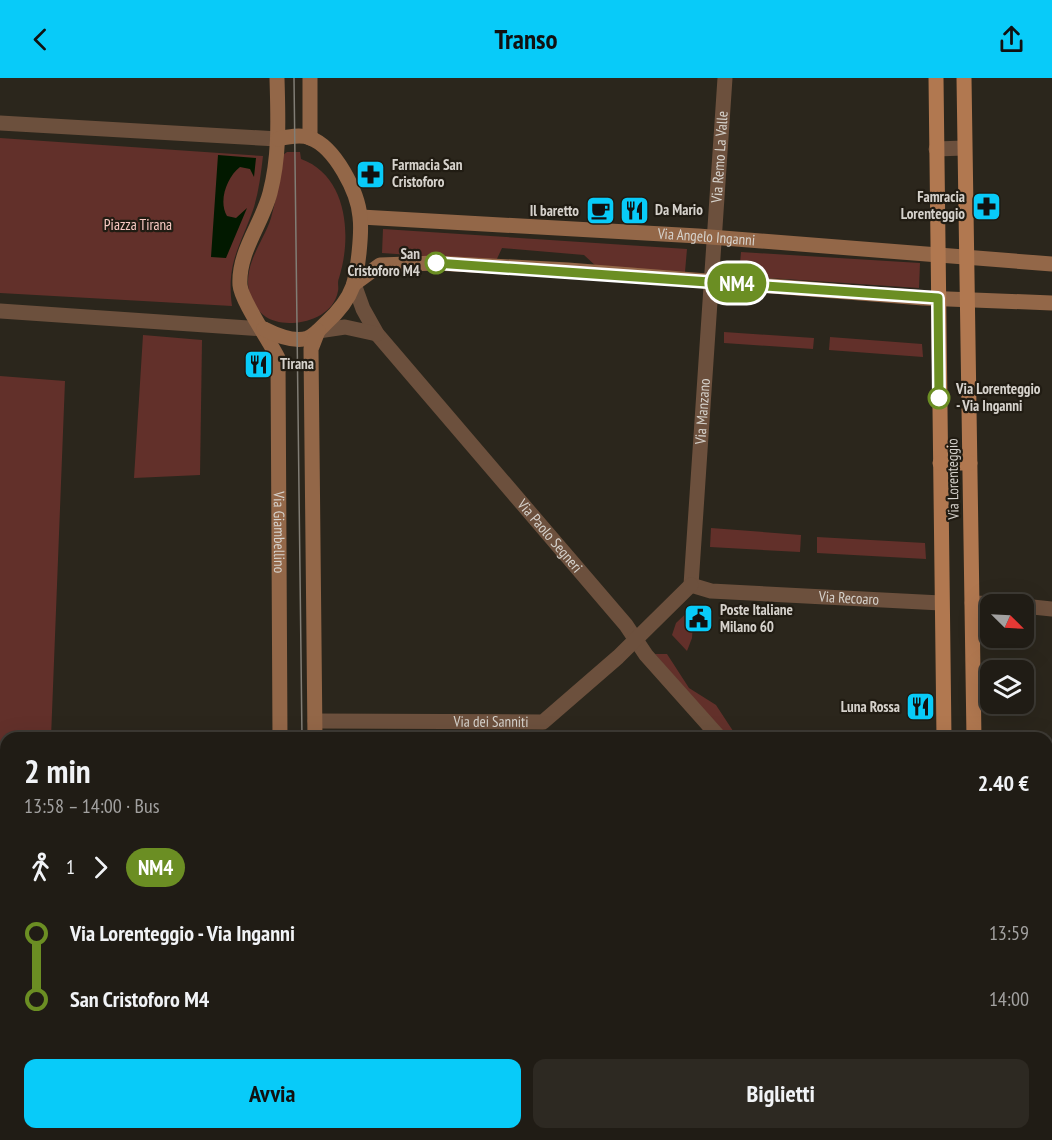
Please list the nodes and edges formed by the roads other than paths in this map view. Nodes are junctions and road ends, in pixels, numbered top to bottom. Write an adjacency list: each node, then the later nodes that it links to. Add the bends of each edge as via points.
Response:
1 (277, 78): 8 (street)
2 (310, 78): 7 (street)
3 (725, 78): 12 (street, Via Remo La Valle)
4 (936, 78): 10 (main road, Via Lorenteggio)
5 (964, 78): 9 (main road, Via Lorenteggio)
6 (0, 123): 8 (street)
7 (310, 138): 8 (street); 11 (street, via 344,172 354,188)
8 (278, 139): 22 (street, via 267,205 240,270 243,299)
9 (964, 148): 10 (street); 14 (main road, Via Lorenteggio)
10 (936, 149): 13 (main road, Via Lorenteggio)
11 (360, 217): 12 (street, Via Angelo Inganni); 17 (street)
12 (715, 237): 13 (street, Via Angelo Inganni); 16 (street, Via Manzano)
13 (937, 253): 14 (street, Via Angelo Inganni); 18 (main road, Via Lorenteggio)
14 (966, 256): 15 (street, Via Angelo Inganni); 19 (main road, Via Lorenteggio)
15 (1052, 264)
16 (712, 281): 17 (street, via 436,263 380,265); 18 (street); 27 (street, Via Manzano)
17 (354, 284): 23 (street, via 335,314); 24 (street, Via Paolo Segneri)
18 (938, 298): 19 (street); 25 (main road, Via Lorenteggio)
19 (968, 298): 20 (street); 26 (main road, Via Lorenteggio)
20 (1052, 303)
21 (0, 311): 22 (street)
22 (264, 329): 23 (street, via 296,339 309,338); 36 (street, Via Giambellino, via 278,358)
23 (318, 331): 24 (street, via 345,327); 34 (street, via 311,349)
24 (377, 334): 33 (street, Via Paolo Segneri, via 626,625)
25 (940, 463): 26 (main road); 28 (main road, Via Lorenteggio)
26 (970, 463): 29 (main road, Via Lorenteggio)
27 (691, 585): 28 (street, Via Recoaro, via 711,591); 33 (street)
28 (941, 603): 40 (main road, Via Lorenteggio)
29 (972, 603): 30 (street); 41 (main road, Via Lorenteggio)
30 (980, 603)
31 (1034, 607): 32 (street)
32 (1052, 609)
33 (634, 640): 35 (street, Via dei Sanniti); 39 (street, Via Paolo Segneri)
34 (315, 721): 35 (street, Via dei Sanniti); 37 (street)
35 (543, 722): 38 (street)
36 (280, 732)
37 (315, 732)
38 (542, 732)
39 (715, 732)
40 (944, 732)
41 (974, 732)

